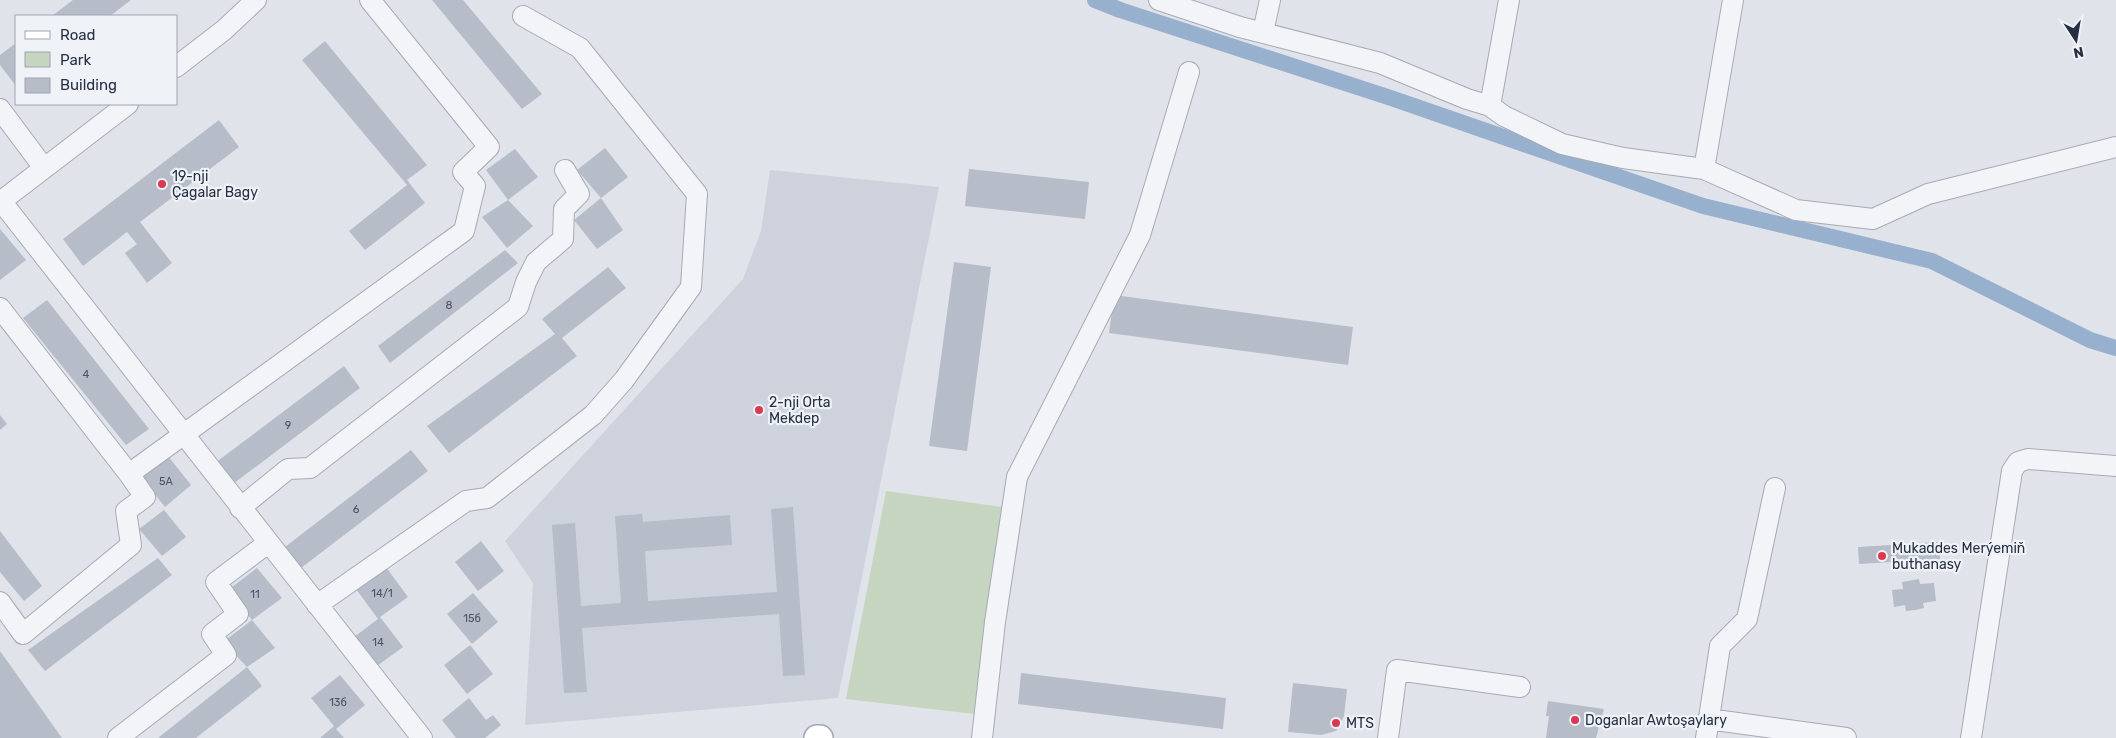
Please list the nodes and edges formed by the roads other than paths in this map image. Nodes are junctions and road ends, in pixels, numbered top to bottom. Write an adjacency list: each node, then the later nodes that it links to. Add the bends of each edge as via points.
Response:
1 (256, 0): 9 (street)
2 (370, 0): 20 (street, via 489,147 463,172 475,186 464,231)
3 (1159, 0): 8 (street)
4 (1270, 0): 8 (street)
5 (1509, 0): 12 (street)
6 (1733, 0): 16 (street)
7 (523, 16): 27 (street, via 580,48 697,194 691,287 624,380 593,415 487,498 466,501)
8 (1263, 32): 12 (street, via 1380,63)
9 (178, 65)
10 (1189, 72): 32 (street, via 1140,236 1017,477 995,622)
11 (127, 105): 15 (street)
12 (1490, 106): 16 (street, via 1562,144 1623,158)
13 (0, 109): 15 (street)
14 (2116, 147): 16 (street, via 1928,194 1873,219 1796,210)
15 (44, 168): 18 (street)
16 (1704, 169)
17 (565, 170): 24 (street, via 579,194 564,209 563,239 536,262 518,307 310,468 288,469)
18 (1, 202): 20 (street)
19 (0, 308): 22 (street)
20 (182, 435): 22 (street); 24 (street)
21 (2116, 466): 35 (street, via 2028,460 2018,462 2012,471)
22 (129, 474): 26 (street, via 145,497 126,511 131,545 23,634)
23 (1775, 488): 29 (street, via 1747,619 1720,646)
24 (240, 508): 25 (street)
25 (268, 543): 27 (street); 30 (street, via 216,582 238,614 212,634 226,656)
26 (0, 602)
27 (317, 605): 31 (street)
28 (1520, 687): 33 (street, via 1397,670)
29 (1707, 729): 34 (street)
30 (118, 738)
31 (422, 738)
32 (982, 738)
33 (1388, 738)
34 (1846, 738)
35 (1971, 738)

